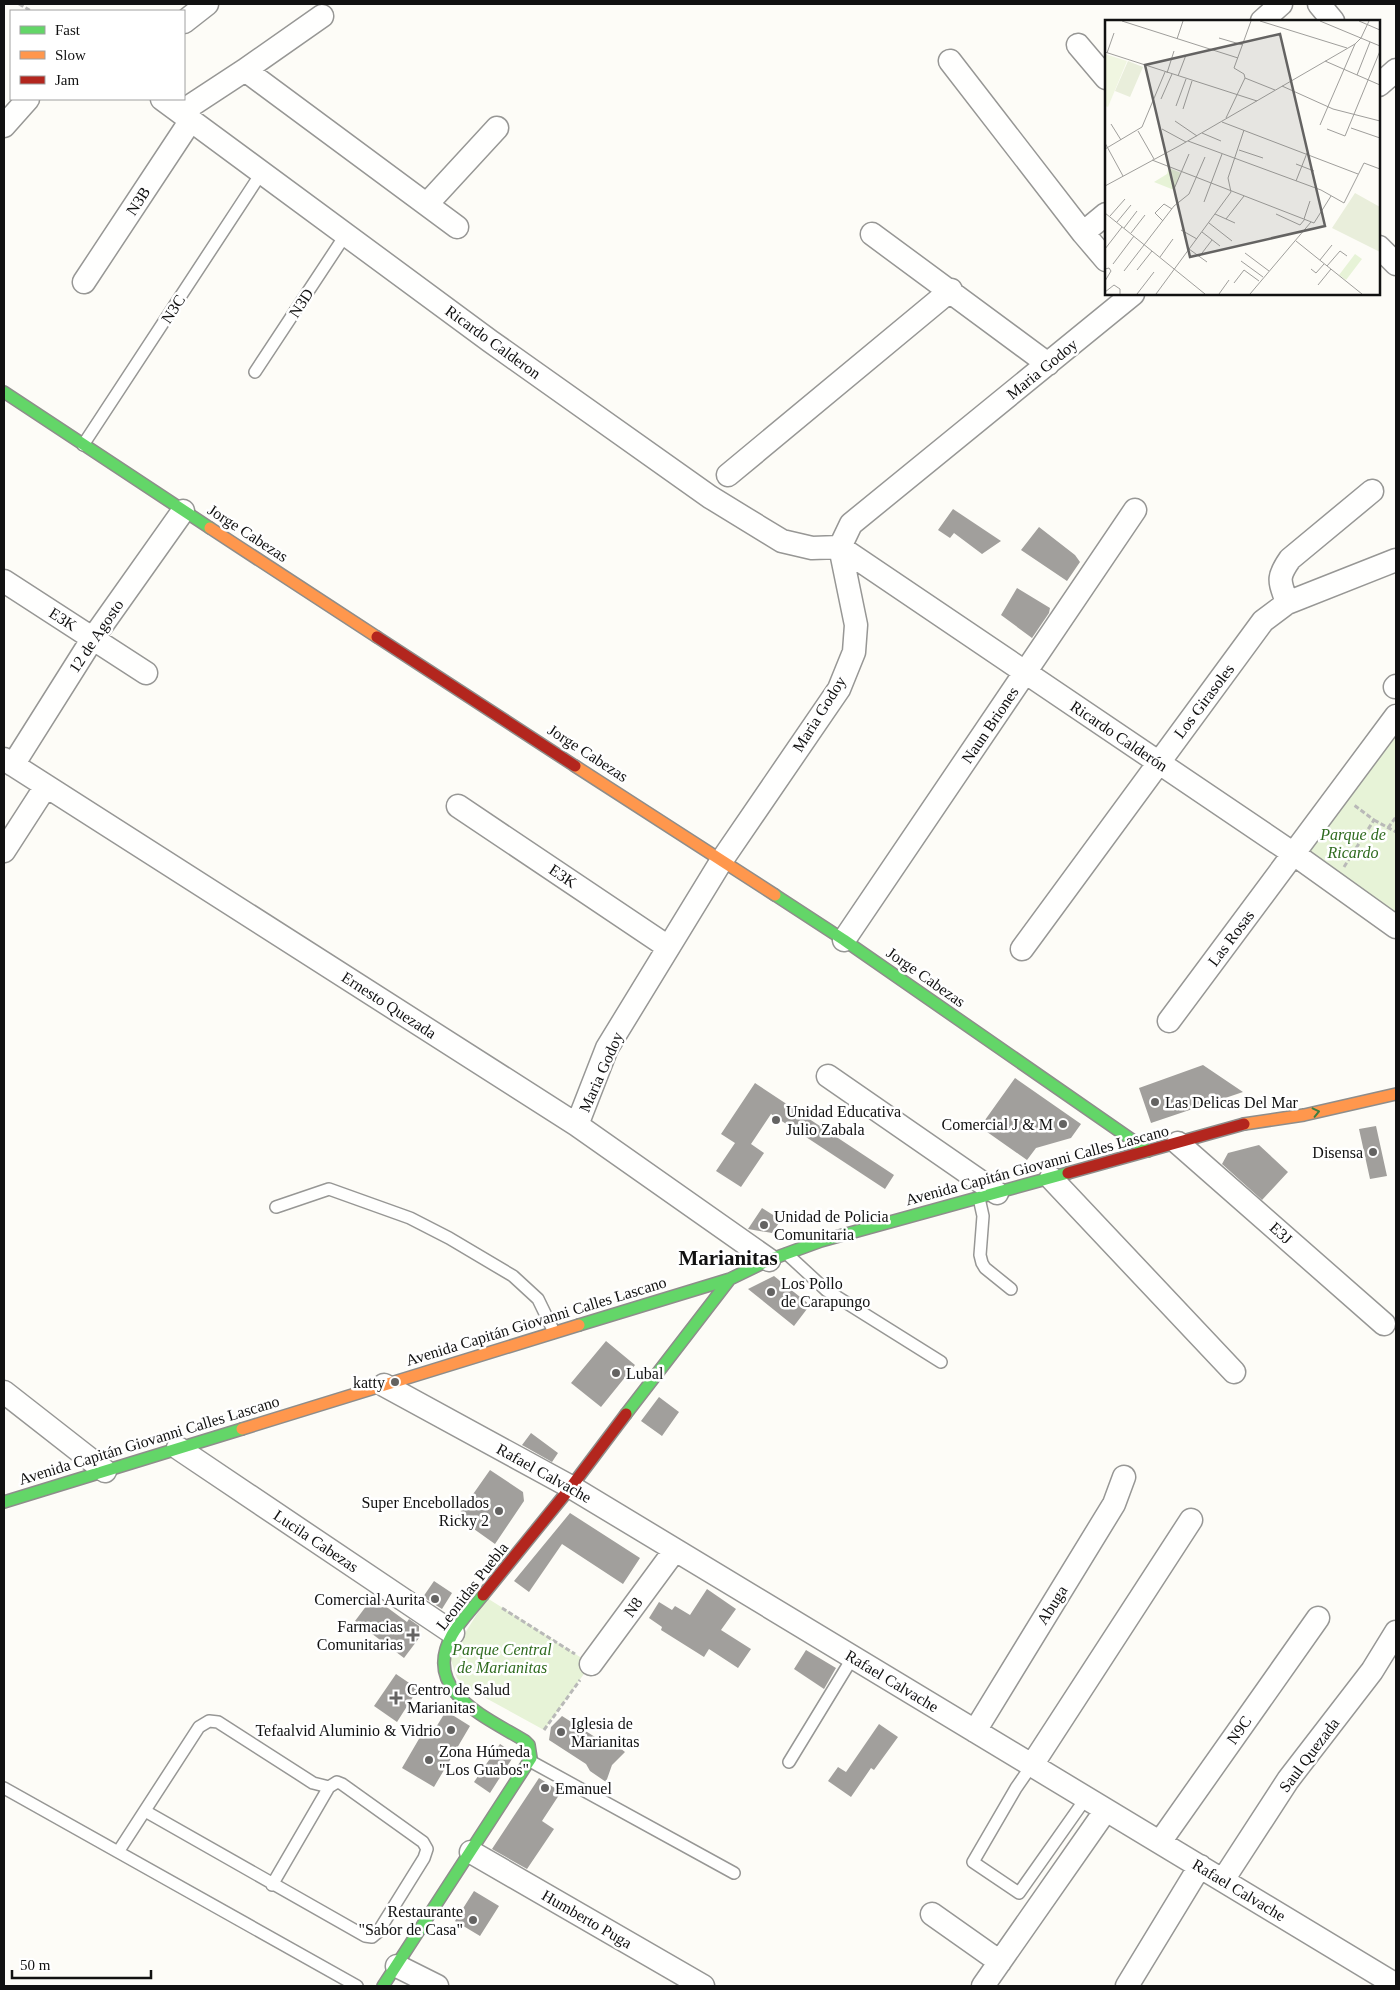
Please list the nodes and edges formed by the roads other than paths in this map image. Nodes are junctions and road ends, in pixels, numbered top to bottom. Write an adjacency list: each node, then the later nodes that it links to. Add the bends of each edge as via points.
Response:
1 (207, 4): 7 (street)
2 (1281, 4): 5 (street)
3 (1319, 4): 6 (street)
4 (322, 16): 10 (street)
5 (1263, 20)
6 (1333, 20)
7 (185, 21)
8 (1078, 45): 11 (street)
9 (950, 61): 21 (street)
10 (245, 70): 14 (street); 18 (street)
11 (1105, 77)
12 (27, 100): 15 (street)
13 (163, 100): 14 (street, Ricardo Calderon)
14 (186, 116): 17 (street, Ricardo Calderon); 27 (street, N3B)
15 (4, 126)
16 (497, 128): 18 (street)
17 (262, 172): 22 (street, Ricardo Calderon); 33 (lane, N3C)
18 (427, 204): 20 (street)
19 (1105, 215): 21 (street)
20 (457, 227)
21 (1083, 233): 25 (street)
22 (346, 234): 31 (lane, N3D); 38 (street, Ricardo Calderon, via 710,497 782,541 812,548)
23 (872, 234): 28 (street)
24 (1380, 248): 26 (street)
25 (1105, 259)
26 (1396, 264)
27 (84, 282)
28 (951, 290): 30 (street); 34 (street)
29 (1131, 295): 30 (street, Maria Godoy)
30 (1048, 364): 38 (street, Maria Godoy, via 851,524)
31 (256, 372)
32 (4, 392): 33 (street, Jorge Cabezas)
33 (83, 445): 37 (street, Jorge Cabezas)
34 (728, 475)
35 (1372, 491): 41 (street, via 1290,559 1280,573)
36 (1135, 510): 43 (street, Naun Briones)
37 (183, 511): 42 (street, 12 de Agosto); 52 (street, Jorge Cabezas)
38 (840, 547): 43 (street, Ricardo Calderón); 52 (street, Maria Godoy, via 856,626 854,652 839,689)
39 (1396, 560): 41 (street, Los Girasoles)
40 (4, 581): 42 (street, E3K)
41 (1287, 603): 47 (street, Los Girasoles, via 1263,620)
42 (93, 638): 44 (street, E3K); 46 (street, 12 de Agosto)
43 (1026, 672): 47 (street, Ricardo Calderón); 54 (street, Naun Briones)
44 (146, 673)
45 (1396, 716): 51 (street, Las Rosas)
46 (8, 762): 48 (street, Ernesto Quezada)
47 (1158, 762): 51 (street, Ricardo Calderón); 56 (street, Los Girasoles)
48 (46, 786): 50 (street); 62 (street, Ernesto Quezada)
49 (458, 806): 55 (street, E3K)
50 (4, 851)
51 (1294, 854): 53 (street, Ricardo Calderón); 57 (street, Las Rosas)
52 (722, 860): 54 (street, Jorge Cabezas); 55 (street, Maria Godoy)
53 (1396, 927)
54 (844, 940): 64 (street, Jorge Cabezas)
55 (668, 947): 62 (street, Maria Godoy, via 607,1048)
56 (1022, 949)
57 (1168, 1021)
58 (828, 1076): 66 (street)
59 (1396, 1094): 61 (street, Avenida Capitán Giovanni Calles Lascano, one-way to 59, via 1304,1115)
60 (1290, 1104): 61 (street, Avenida Capitán Giovanni Calles Lascano)
61 (1250, 1122): 63 (street, Avenida Capitán Giovanni Calles Lascano)
62 (578, 1125): 68 (street, Ernesto Quezada)
63 (1178, 1143): 64 (street, Avenida Capitán Giovanni Calles Lascano); 72 (street, E3J)
64 (1148, 1151): 65 (street, Avenida Capitán Giovanni Calles Lascano)
65 (1051, 1178): 66 (street, Avenida Capitán Giovanni Calles Lascano); 76 (street)
66 (988, 1196): 68 (street, Avenida Capitán Giovanni Calles Lascano, via 821,1241); 70 (lane, via 980,1255 985,1268)
67 (276, 1207): 74 (lane, via 329,1189 410,1218 513,1276 538,1299)
68 (777, 1257): 69 (street, Avenida Capitán Giovanni Calles Lascano); 75 (lane)
69 (730, 1279): 71 (street, Avenida Capitán Giovanni Calles Lascano); 73 (street, Leonidas Puebla)
70 (1011, 1289)
71 (662, 1299): 73 (street, via 674,1300 685,1310 690,1318); 74 (street, Avenida Capitán Giovanni Calles Lascano)
72 (1384, 1324)
73 (690, 1330): 82 (street, Leonidas Puebla)
74 (554, 1332): 77 (street, Avenida Capitán Giovanni Calles Lascano)
75 (941, 1362)
76 (1234, 1372)
77 (384, 1385): 79 (street, Avenida Capitán Giovanni Calles Lascano); 82 (street, Rafael Calvache)
78 (4, 1392): 80 (street)
79 (178, 1448): 80 (street, Avenida Capitán Giovanni Calles Lascano); 88 (street, Lucila Cabezas)
80 (105, 1471): 83 (street, Avenida Capitán Giovanni Calles Lascano)
81 (1124, 1477): 91 (street, Abuga, via 1114,1504)
82 (571, 1488): 85 (street, Rafael Calvache); 88 (street, Leonidas Puebla)
83 (4, 1502)
84 (1191, 1520): 94 (street)
85 (675, 1550): 89 (street, Rafael Calvache); 90 (street, N8)
86 (1318, 1618): 100 (street, N9C)
87 (1396, 1632): 105 (street, Saul Quezada, via 1366,1679 1288,1780)
88 (453, 1633): 92 (street, Leonidas Puebla, via 444,1657 446,1681 476,1711 525,1741)
89 (854, 1657): 91 (street, Rafael Calvache); 93 (lane)
90 (591, 1664)
91 (975, 1731): 94 (street, Rafael Calvache)
92 (530, 1755): 102 (street); 104 (lane)
93 (789, 1762)
94 (1032, 1765): 97 (street, Rafael Calvache); 97 (lane, via 973,1862 1019,1893)
95 (329, 1787): 99 (lane, via 313,1784 218,1722 209,1721 199,1727); 106 (lane); 106 (lane, via 337,1782 342,1784 423,1842 427,1849 424,1858 372,1937)
96 (4, 1788): 101 (lane)
97 (1086, 1798): 98 (street, Rafael Calvache)
98 (1106, 1810): 100 (street, Rafael Calvache); 108 (street)
99 (145, 1811): 101 (lane); 106 (lane)
100 (1160, 1842): 103 (street, Rafael Calvache)
101 (118, 1852): 111 (lane)
102 (471, 1852): 109 (street); 114 (street, Humberto Puga)
103 (1200, 1866): 105 (street, Rafael Calvache); 116 (street)
104 (734, 1873)
105 (1223, 1880): 110 (street, Rafael Calvache)
106 (272, 1885)
107 (932, 1914): 108 (street)
108 (1000, 1962): 115 (street)
109 (397, 1966): 112 (street); 113 (street)
110 (1396, 1984)
111 (357, 1986)
112 (383, 1986)
113 (437, 1986)
114 (703, 1986)
115 (983, 1986)
116 (1127, 1986)

